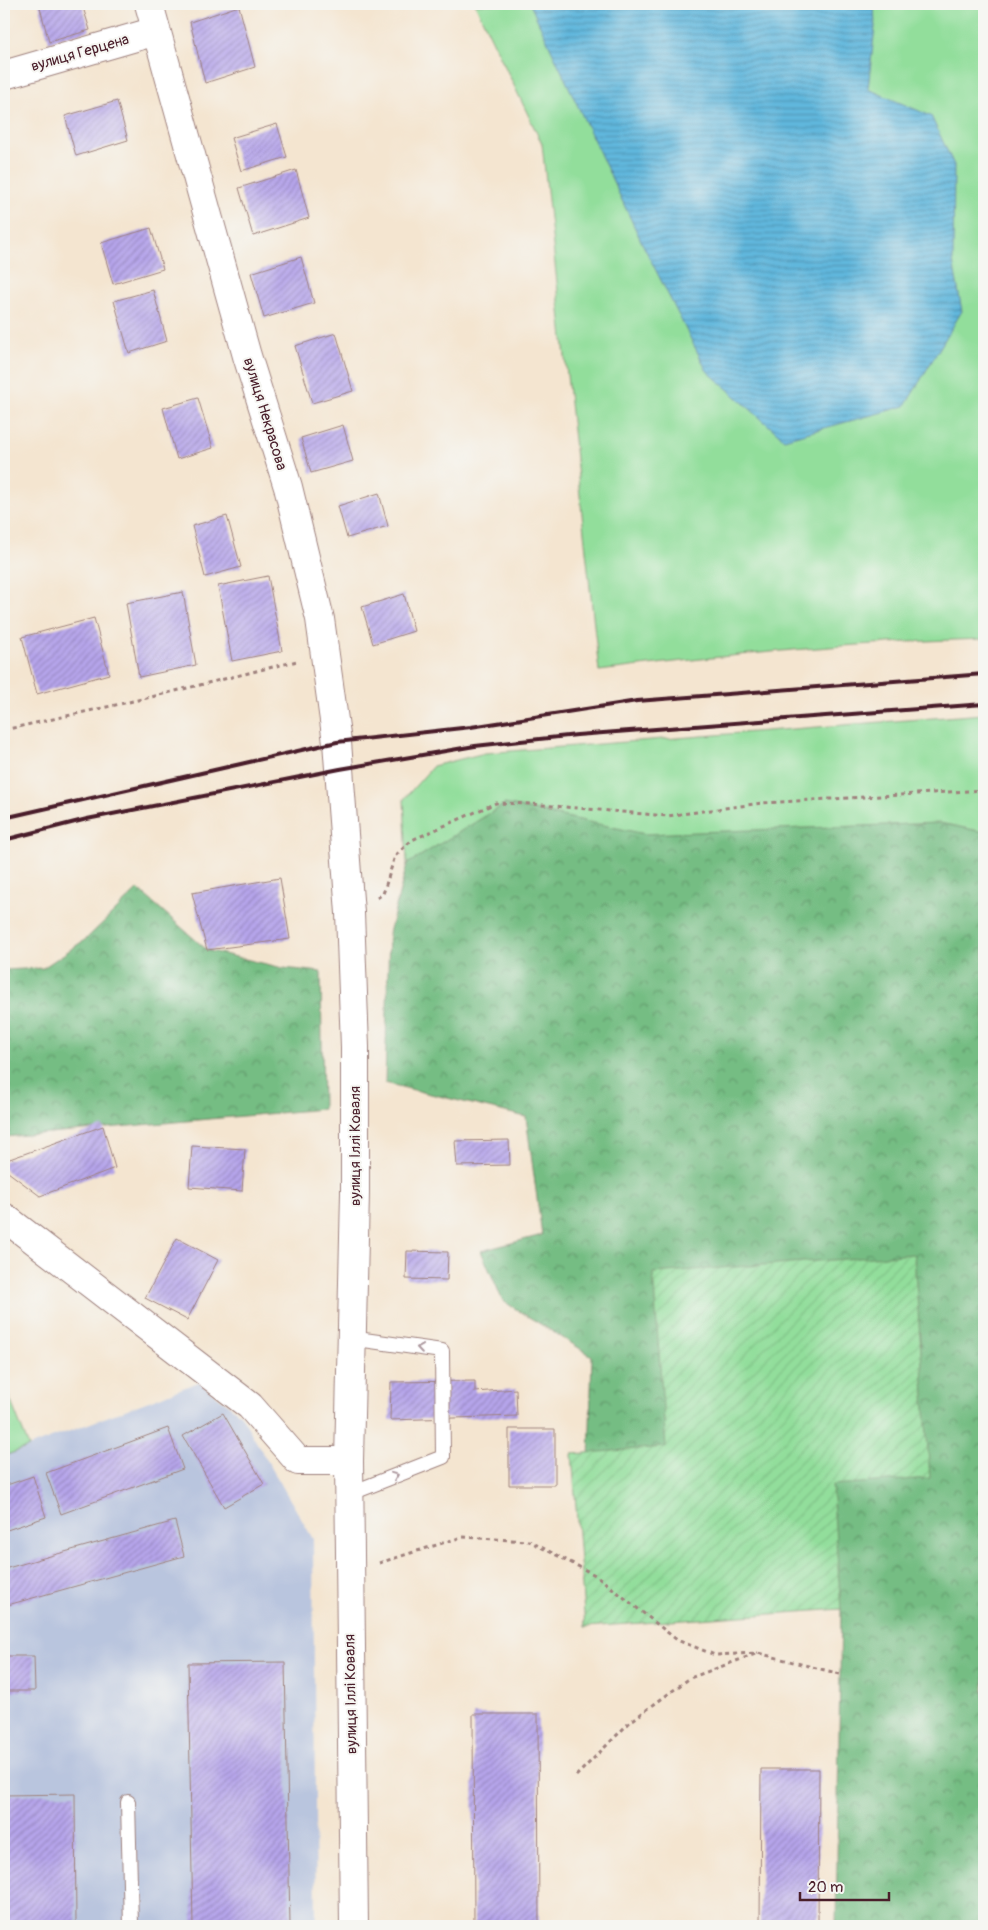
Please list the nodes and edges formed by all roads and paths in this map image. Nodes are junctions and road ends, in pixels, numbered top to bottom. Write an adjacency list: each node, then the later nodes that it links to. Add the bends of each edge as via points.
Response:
1 (149, 4): 2 (main road, вулиця Некрасова)
2 (156, 31): 3 (main road, вулиця Герцена); 7 (main road, вулиця Некрасова, via 247,356 288,487 320,619 337,742)
3 (4, 75)
4 (305, 658): 5 (path)
5 (4, 730)
6 (984, 790): 8 (path, via 762,803 668,816 496,803 412,840 396,856 383,894)
7 (344, 832): 8 (main road, вулиця Іллі Коваля)
8 (350, 913): 10 (main road, вулиця Іллі Коваля, via 355,1135)
9 (4, 1217): 11 (main road, via 250,1406 298,1461)
10 (350, 1338): 11 (main road, вулиця Іллі Коваля); 12 (lane, one-way to 10, via 443,1457 444,1400 442,1351)
11 (349, 1461): 12 (main road, вулиця Іллі Коваля)
12 (349, 1494): 19 (main road, вулиця Іллі Коваля)
13 (371, 1565): 14 (path, via 462,1538 529,1541 597,1576 677,1640 715,1655)
14 (758, 1654): 15 (path); 16 (path, via 690,1678 630,1722)
15 (840, 1674)
16 (576, 1776)
17 (128, 1802): 18 (lane)
18 (131, 1926)
19 (354, 1926)

